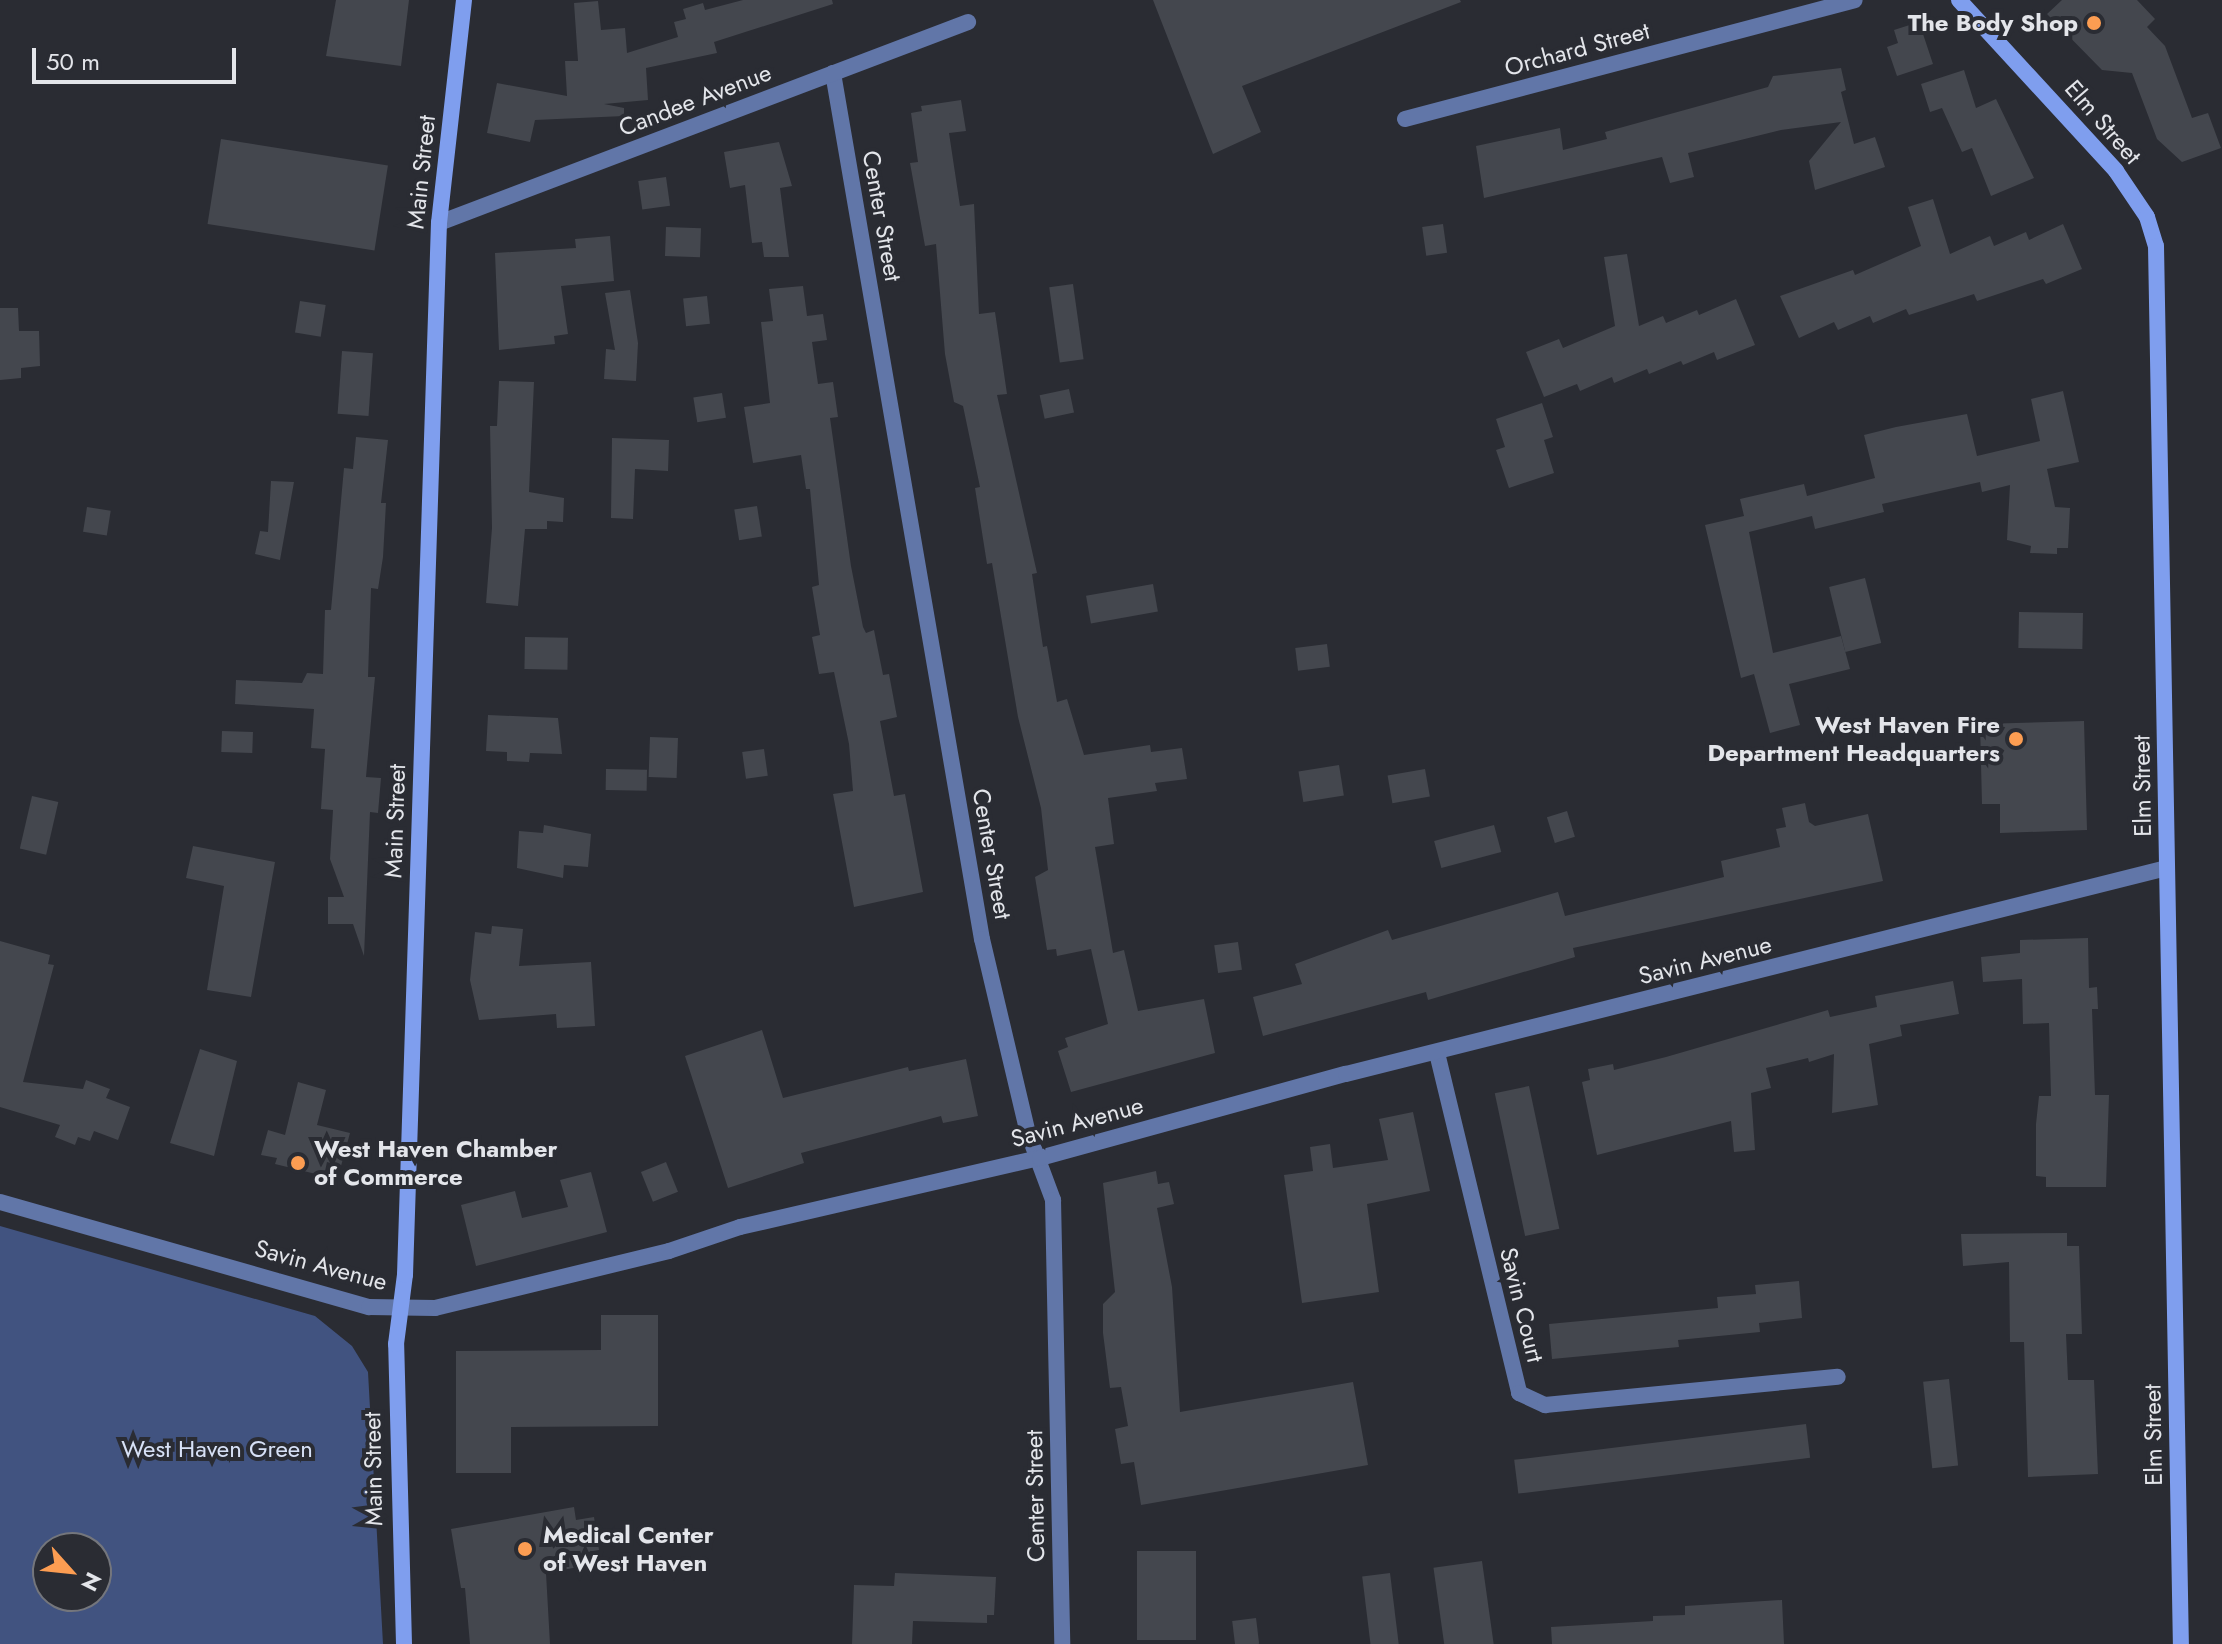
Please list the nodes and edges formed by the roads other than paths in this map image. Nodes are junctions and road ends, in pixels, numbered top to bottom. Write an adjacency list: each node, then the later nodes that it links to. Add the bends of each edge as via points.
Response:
1 (464, 0): 7 (main road, Main Street)
2 (1855, 0): 6 (street, Orchard Street)
3 (1959, 0): 8 (main road, Elm Street, via 2116,171 2147,217 2156,246)
4 (968, 22): 5 (street, Candee Avenue)
5 (833, 73): 7 (street, Candee Avenue); 10 (street, Center Street, via 982,939 1027,1130)
6 (1405, 119)
7 (439, 223): 12 (main road, Main Street)
8 (2167, 868): 9 (street, Savin Avenue); 16 (main road, Elm Street)
9 (1437, 1053): 10 (street, Savin Avenue); 13 (street, Savin Court, via 1519,1393 1545,1405)
10 (1040, 1158): 12 (street, Savin Avenue, via 740,1227 669,1251 435,1308); 15 (street, Center Street, via 1053,1200)
11 (0, 1202): 12 (street, Savin Avenue, via 369,1307)
12 (400, 1310): 14 (main road, Main Street, via 396,1344)
13 (1838, 1377)
14 (404, 1644)
15 (1062, 1644)
16 (2181, 1644)

